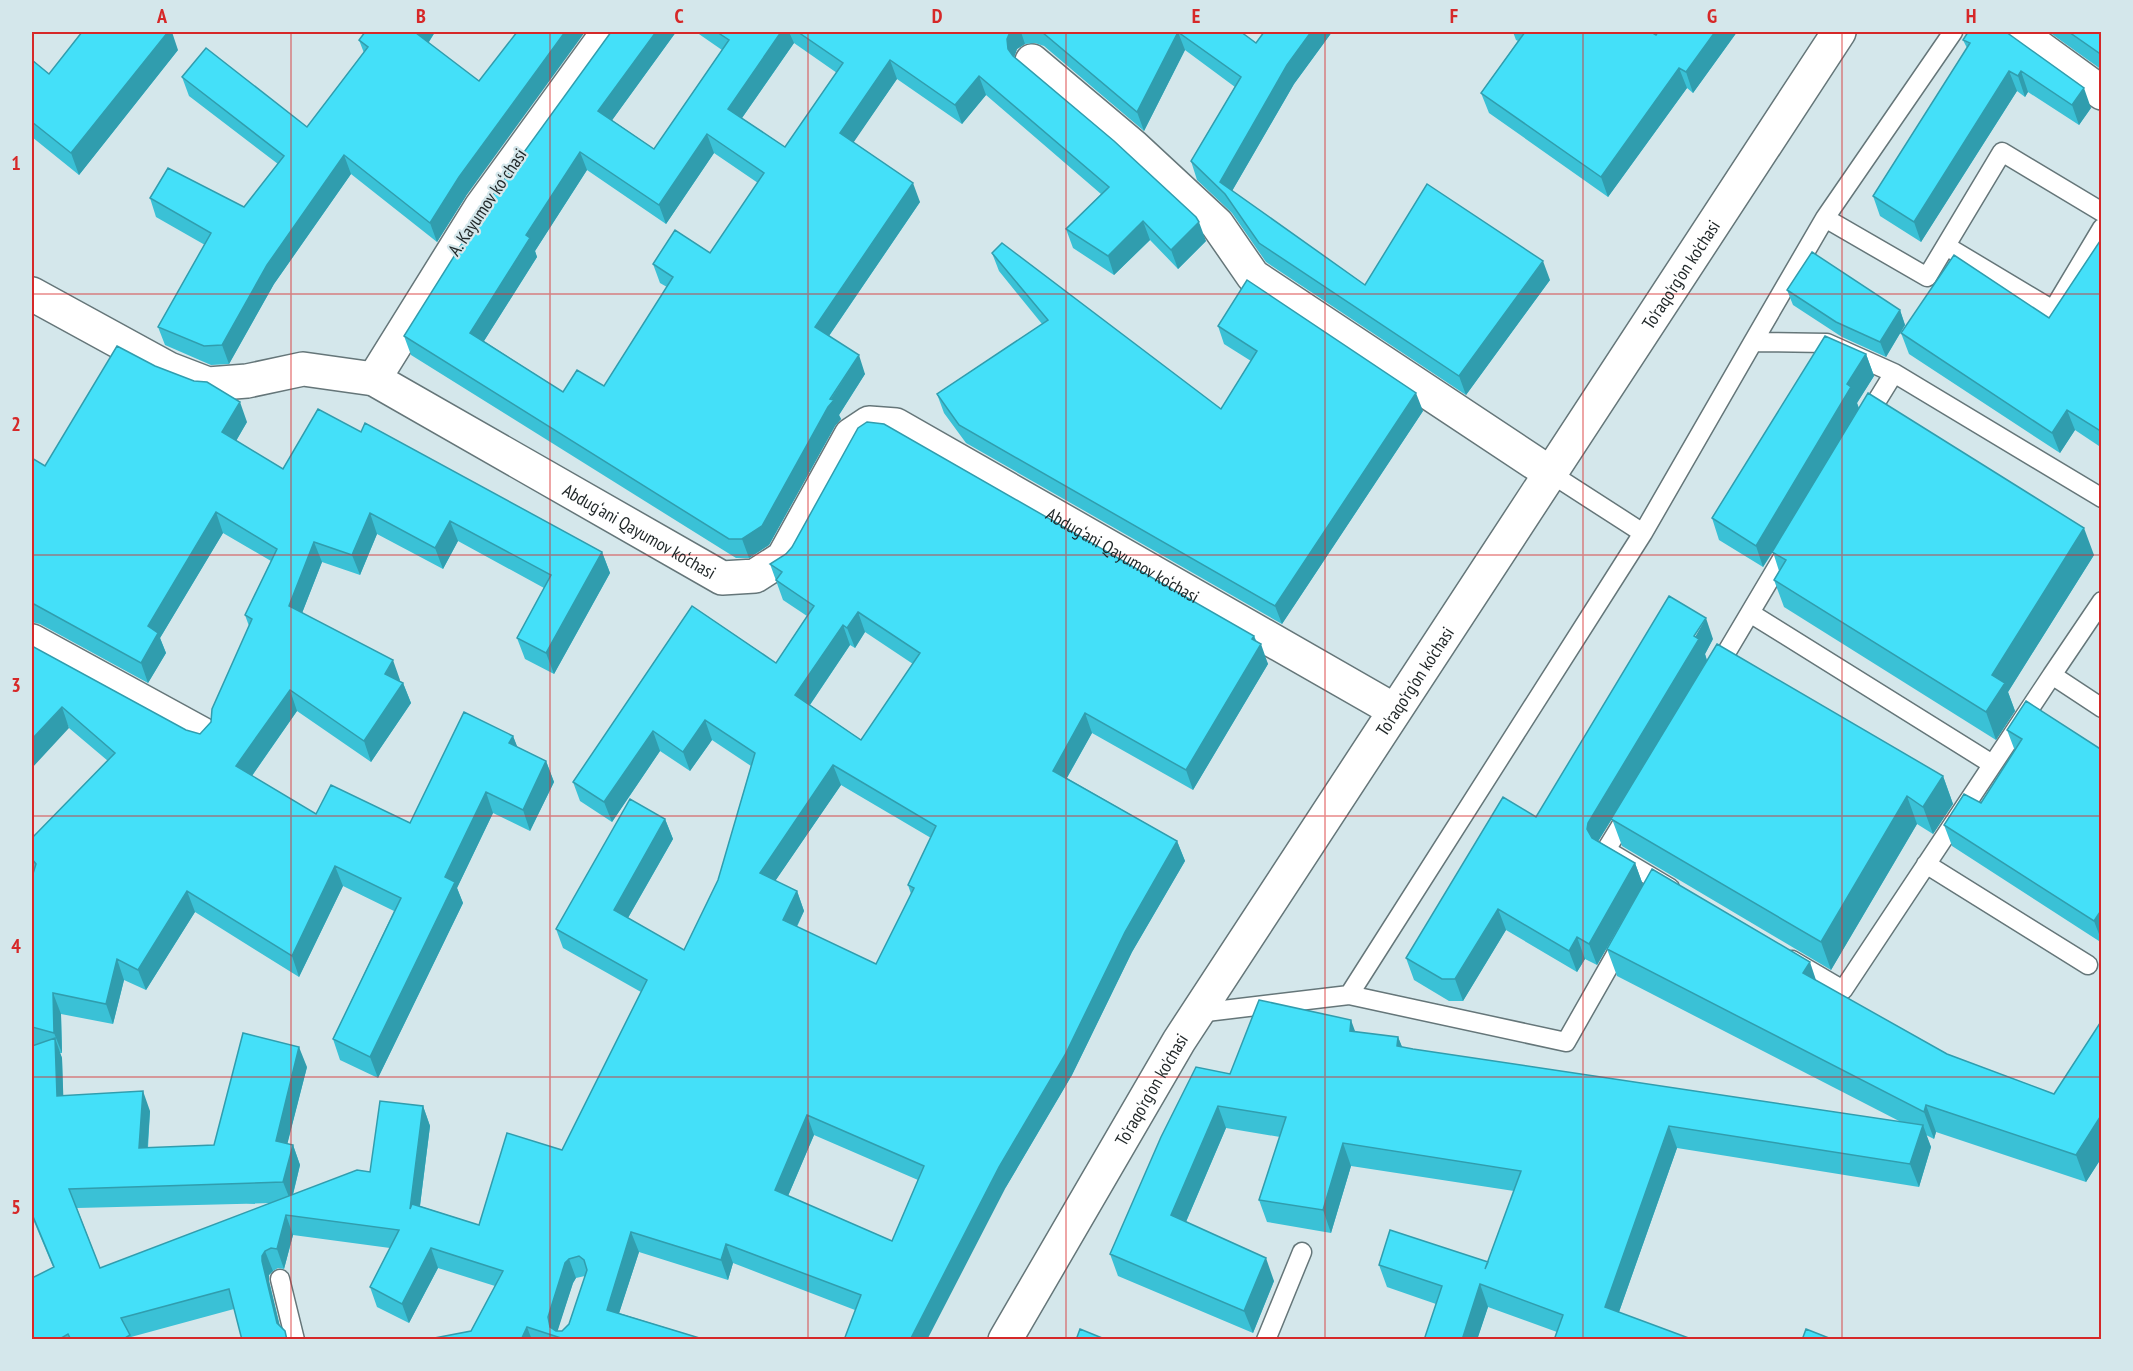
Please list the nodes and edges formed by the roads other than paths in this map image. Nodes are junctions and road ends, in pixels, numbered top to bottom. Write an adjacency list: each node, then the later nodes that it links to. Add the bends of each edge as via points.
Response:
1 (608, 32): 14 (street, A. Kayumov koʻchasi, via 481,207)
2 (1839, 32): 16 (street, To'raqo'rg'on ko'chasi)
3 (1953, 32): 8 (lane)
4 (2019, 32): 6 (street)
5 (1032, 61): 16 (street, via 1217,224 1253,276)
6 (2102, 93)
7 (2102, 212): 10 (lane, via 2002,153)
8 (1826, 218): 10 (lane, via 1927,277); 12 (lane)
9 (2102, 228): 10 (lane, via 2053,309)
10 (1946, 246)
11 (32, 294): 14 (street, Abdug‘ani Qayumov ko‘chasi, via 169,369 208,384 247,381 303,369)
12 (1753, 342): 13 (lane, via 1827,343); 18 (lane)
13 (1894, 373): 15 (lane); 17 (lane)
14 (374, 379): 26 (street, Abdug‘ani Qayumov ko‘chasi, via 722,578 755,576 783,558 851,435 869,423 896,425)
15 (1858, 433)
16 (1550, 473): 18 (lane); 26 (street, To'raqo'rg'on ko'chasi)
17 (2102, 498)
18 (1643, 533): 35 (lane)
19 (1798, 533): 21 (lane)
20 (2102, 601): 23 (lane)
21 (1750, 613): 24 (lane); 28 (lane)
22 (32, 641): 27 (street)
23 (2052, 675): 25 (lane); 28 (lane)
24 (1708, 682)
25 (2102, 708)
26 (1394, 710): 36 (street, To'raqo'rg'on ko'chasi)
27 (202, 734)
28 (1992, 764): 30 (lane)
29 (1636, 801): 31 (lane, via 1606,850 1655,886)
30 (1926, 864): 33 (lane, via 1843,990); 34 (lane)
31 (1689, 899)
32 (1635, 921): 35 (lane, via 1566,1042)
33 (1781, 954)
34 (2088, 965)
35 (1349, 994): 36 (lane)
36 (1198, 1013): 40 (street, To'raqo'rg'on ko'chasi)
37 (1302, 1252): 41 (lane)
38 (280, 1279): 39 (lane)
39 (295, 1340)
40 (1005, 1340)
41 (1266, 1340)

